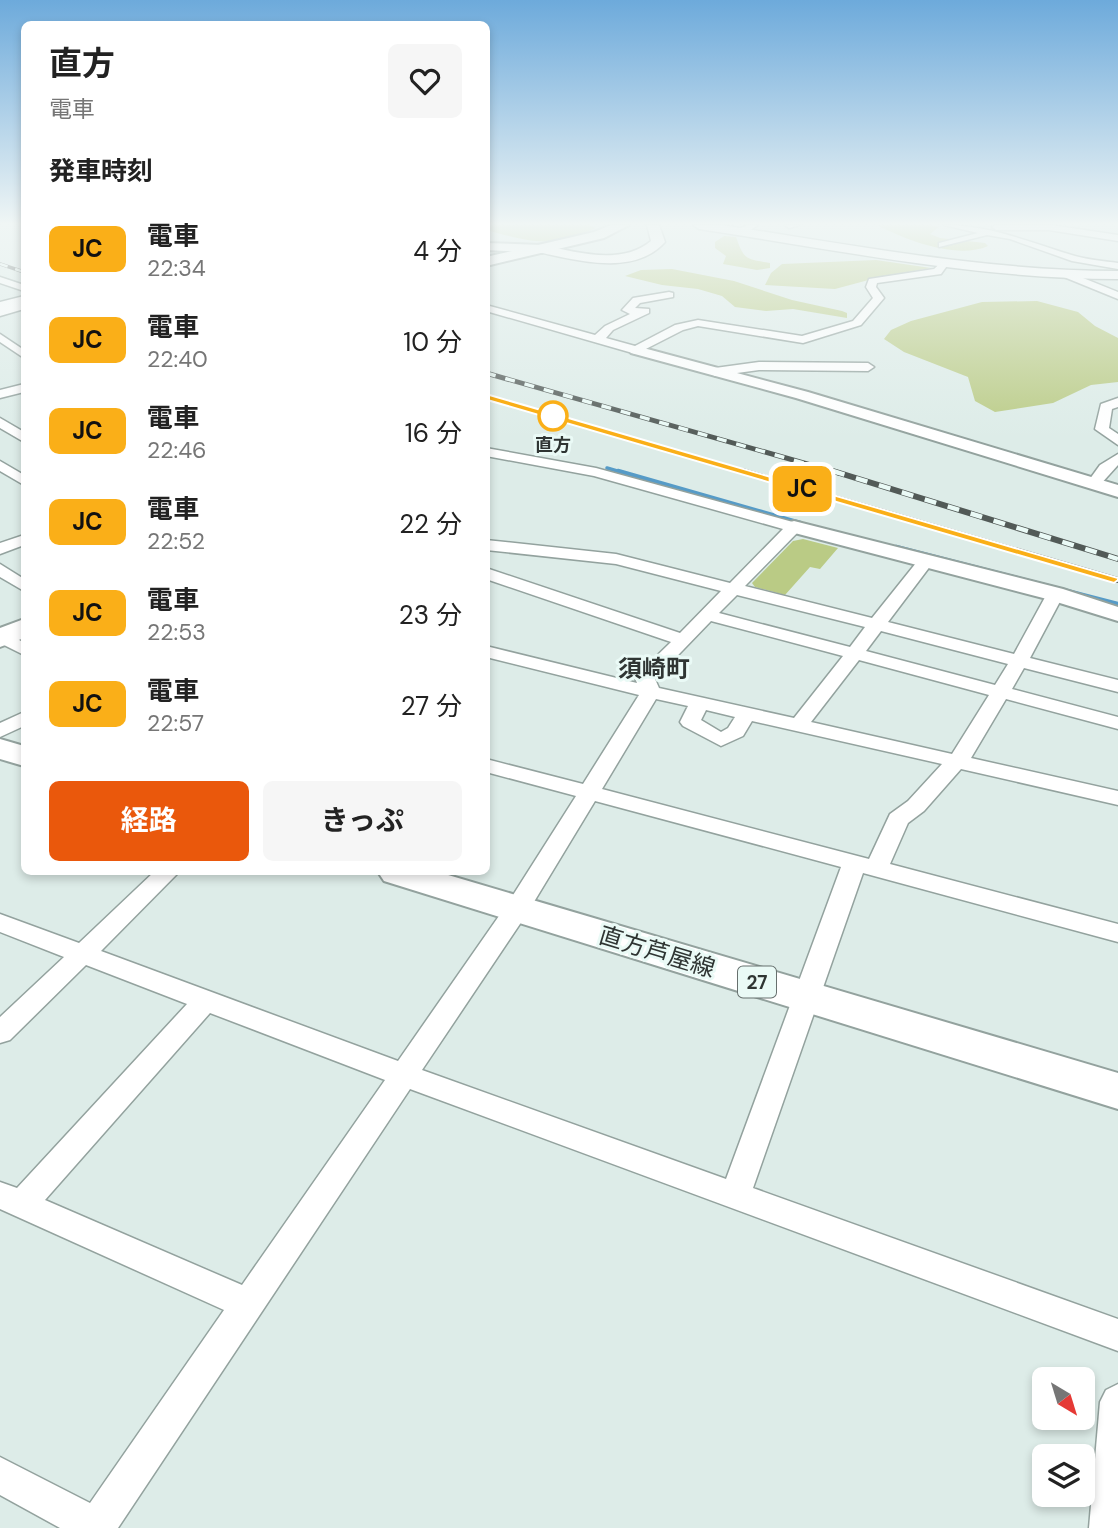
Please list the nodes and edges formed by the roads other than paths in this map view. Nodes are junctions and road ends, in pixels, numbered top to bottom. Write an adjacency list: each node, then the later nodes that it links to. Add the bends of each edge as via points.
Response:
1 (661, 296): 7 (street, via 637,300 627,310)
2 (878, 296): 11 (street, via 857,323)
3 (21, 299): 5 (main road)
4 (21, 306): 5 (street)
5 (1, 307)
6 (490, 309): 10 (street)
7 (641, 314): 8 (street); 10 (street, via 609,328)
8 (679, 327): 11 (street, via 708,323); 12 (street)
9 (0, 337): 13 (street)
10 (599, 338): 12 (street)
11 (786, 348): 15 (street, via 803,355)
12 (636, 350): 16 (street)
13 (21, 353)
14 (868, 367): 15 (street)
15 (794, 368): 16 (street, via 748,366)
16 (715, 372): 27 (street)
17 (21, 389): 18 (street)
18 (0, 394)
19 (1118, 402): 23 (street, via 1106,407 1101,429)
20 (21, 424): 21 (street)
21 (3, 427): 22 (street)
22 (21, 436)
23 (1118, 441)
24 (490, 453): 30 (street, via 596,472)
25 (1118, 458): 27 (street)
26 (0, 465): 28 (street)
27 (1106, 475): 29 (street)
28 (21, 479)
29 (1118, 491)
30 (794, 527): 34 (street); 38 (street)
31 (21, 541): 33 (street)
32 (490, 547): 38 (street, via 616,559)
33 (0, 548)
34 (926, 561): 39 (street); 42 (street)
35 (0, 569): 37 (street)
36 (490, 574): 43 (street)
37 (21, 584)
38 (735, 589): 41 (street); 42 (street)
39 (1055, 594): 40 (street); 46 (street)
40 (1118, 614)
41 (707, 615): 43 (street); 45 (street)
42 (878, 624): 45 (street); 46 (street)
43 (680, 639): 48 (street, via 645,678)
44 (490, 652): 48 (street)
45 (855, 654): 49 (street); 54 (street)
46 (1019, 661): 47 (street); 49 (street)
47 (1118, 686)
48 (651, 692): 50 (street); 60 (street)
49 (1000, 692): 53 (street); 58 (street)
50 (700, 703): 51 (street); 51 (street, via 690,722 721,740 736,732)
51 (747, 713): 54 (street)
52 (21, 720): 55 (street)
53 (1118, 723)
54 (799, 725): 58 (street)
55 (0, 731)
56 (0, 749): 57 (main road)
57 (21, 755)
58 (957, 761): 61 (street); 62 (street, via 898,819)
59 (490, 766): 60 (street)
60 (591, 792): 62 (street); 65 (street)
61 (1118, 798)
62 (866, 865): 67 (street); 69 (street)
63 (165, 875): 68 (street)
64 (407, 875): 65 (main road, 直方芦屋線 / 27)
65 (517, 909): 69 (main road, 直方芦屋線 / 27); 72 (street)
66 (0, 923): 68 (street)
67 (1118, 933)
68 (83, 953): 70 (street); 71 (street)
69 (807, 997): 73 (main road, 直方芦屋線 / 27); 74 (street)
70 (206, 1000): 72 (street); 75 (street)
71 (0, 1033)
72 (404, 1075): 74 (street); 76 (street)
73 (1118, 1091)
74 (736, 1194): 77 (street)
75 (11, 1200): 76 (street)
76 (247, 1304): 80 (street)
77 (1118, 1335)
78 (1118, 1402): 81 (street)
79 (0, 1475): 80 (street)
80 (97, 1527)
81 (1108, 1528)

